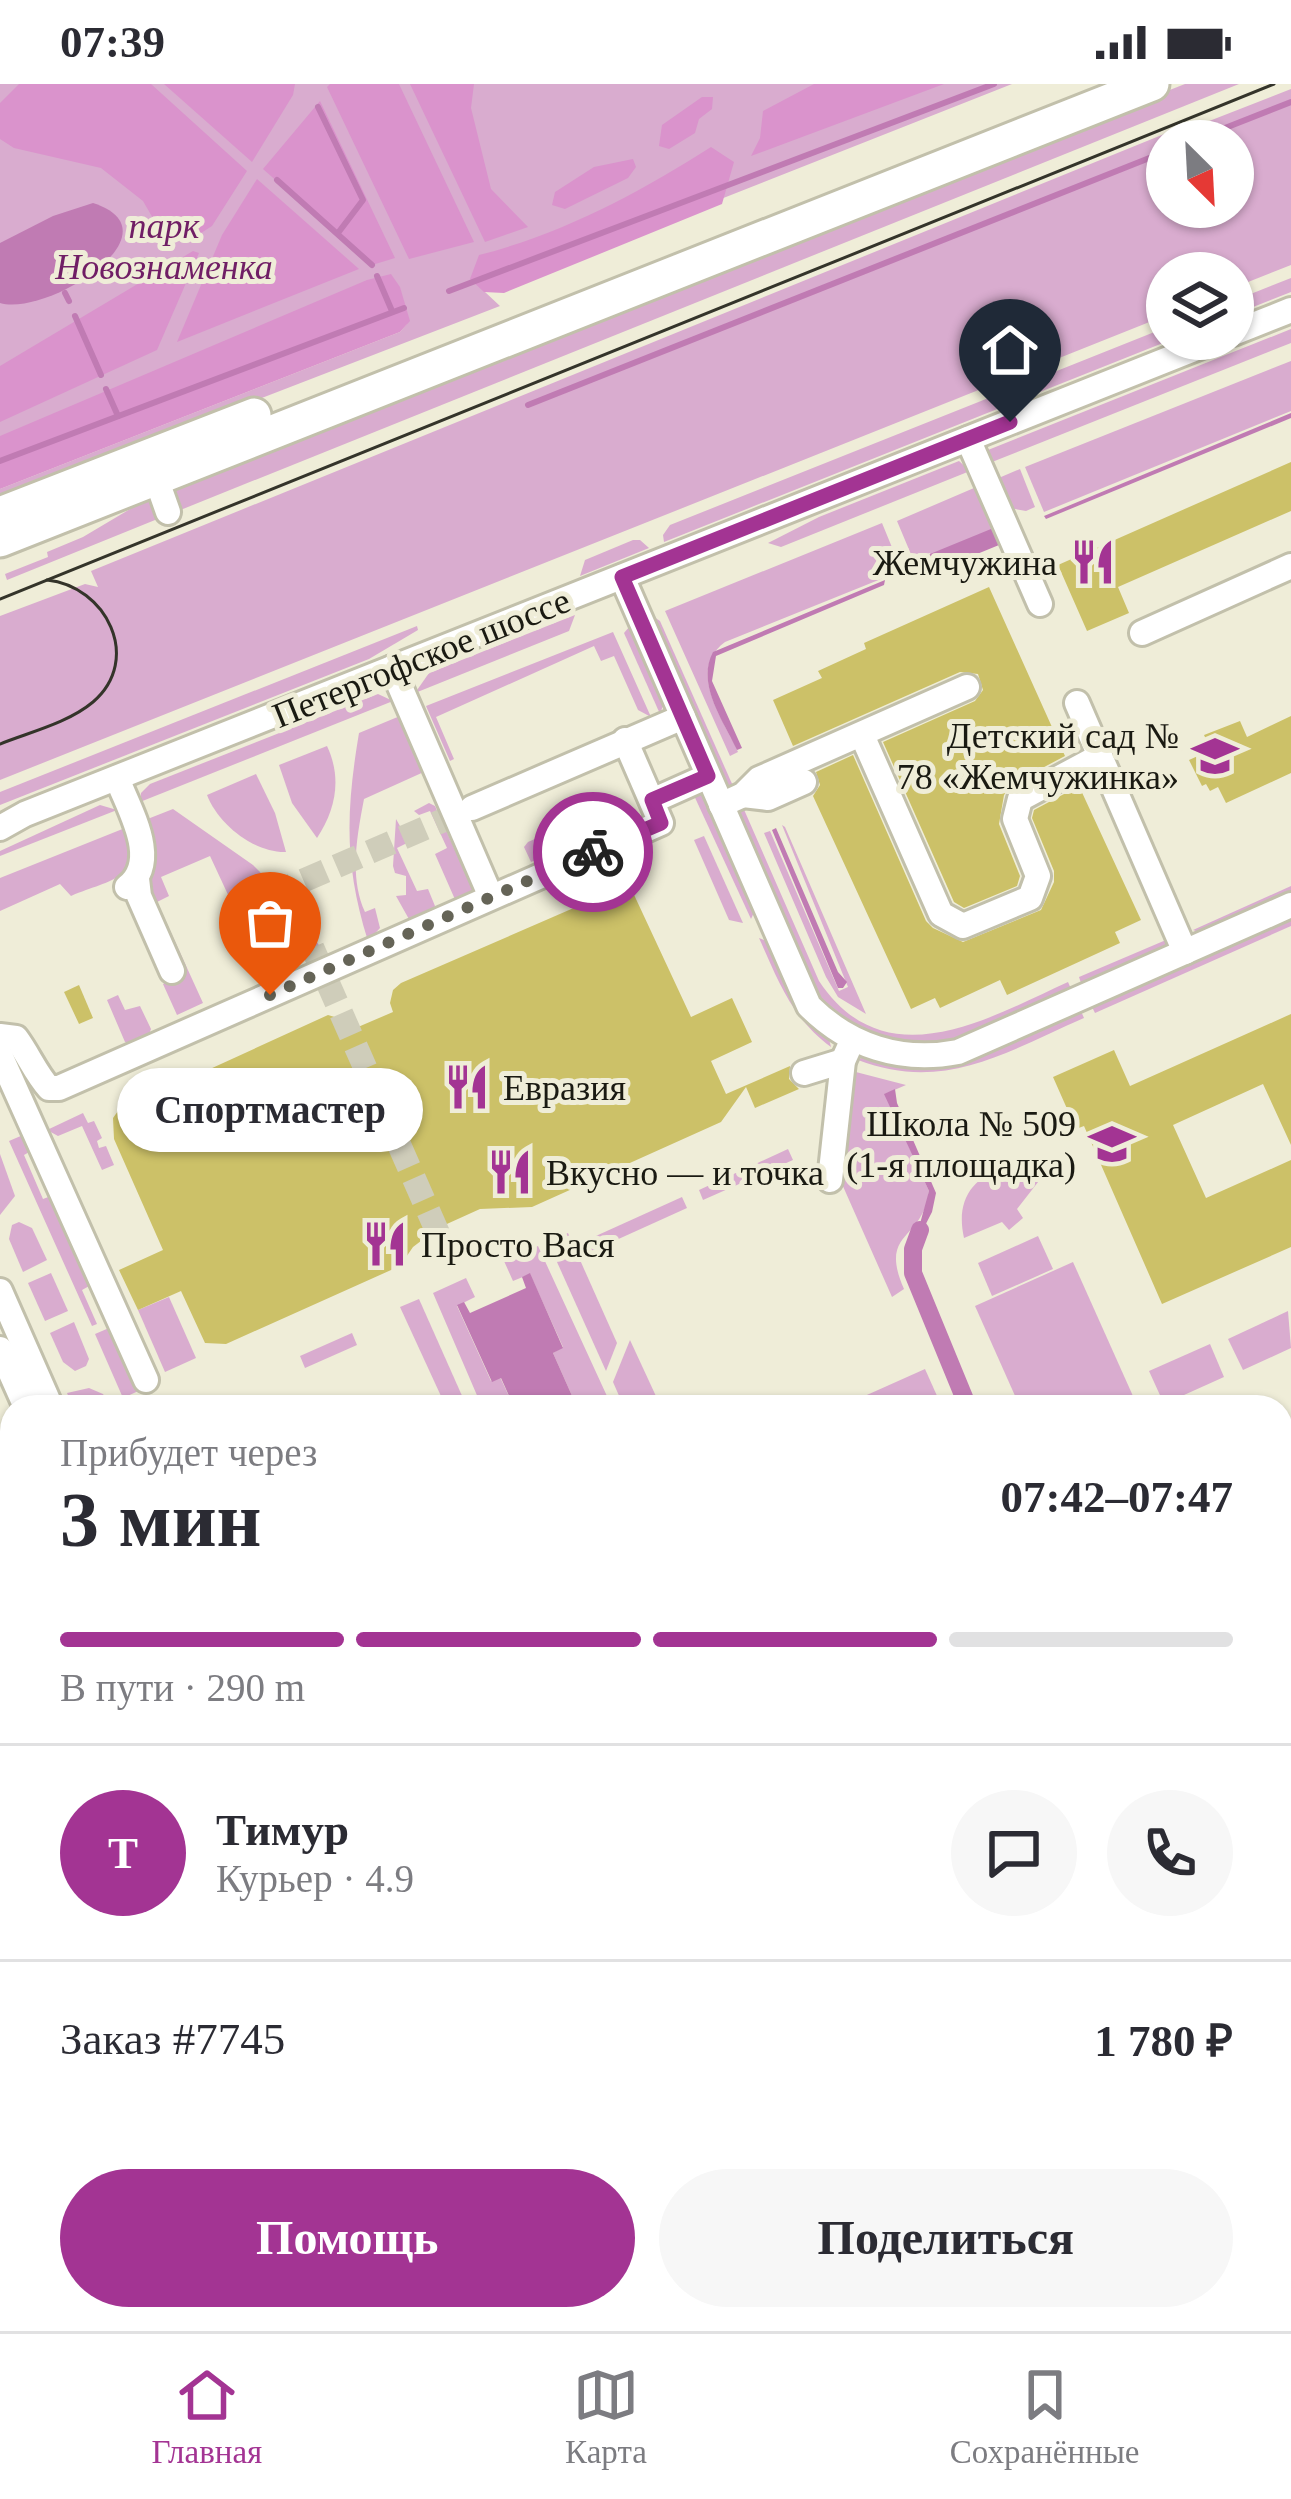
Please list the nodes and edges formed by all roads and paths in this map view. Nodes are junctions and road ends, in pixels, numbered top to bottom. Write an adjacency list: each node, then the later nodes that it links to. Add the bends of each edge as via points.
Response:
1 (1093, 84): 9 (main road)
2 (1152, 84): 7 (main road)
3 (1291, 310): 4 (street)
4 (1254, 325)
5 (1166, 360): 6 (street, Петергофское шоссе)
6 (968, 439): 12 (street, Петергофское шоссе); 13 (street)
7 (156, 478): 8 (street); 10 (main road)
8 (168, 512)
9 (0, 514)
10 (0, 540)
11 (1291, 566): 14 (street)
12 (622, 577): 15 (street, Петергофское шоссе); 18 (street)
13 (1040, 604)
14 (1142, 633)
15 (392, 668): 23 (street, Петергофское шоссе); 29 (street)
16 (967, 687): 19 (street)
17 (1077, 704): 21 (street)
18 (683, 717): 20 (street); 22 (street)
19 (862, 735): 21 (street, via 941,914 964,926 1030,898 1038,875 1015,819 1020,799); 26 (street, via 760,779)
20 (625, 740): 25 (street); 27 (street)
21 (1100, 756): 31 (street)
22 (708, 776): 25 (street); 26 (street)
23 (117, 778): 28 (street, Петергофское шоссе); 32 (street, via 143,848 132,883)
24 (804, 782): 26 (street, via 768,798)
25 (652, 800): 29 (street, via 661,823)
26 (732, 800): 34 (street, via 809,1006)
27 (472, 808)
28 (0, 824)
29 (491, 897): 33 (street, via 59,1088 42,1081 16,1038)
30 (1291, 905): 31 (street)
31 (1185, 952): 34 (street, via 958,1052)
32 (172, 970)
33 (0, 1036)
34 (847, 1051): 36 (street); 37 (street)
35 (0, 1055): 40 (street)
36 (804, 1073)
37 (830, 1180)
38 (0, 1291): 42 (street)
39 (0, 1349): 41 (street)
40 (146, 1380)
41 (21, 1395)
42 (46, 1395)

